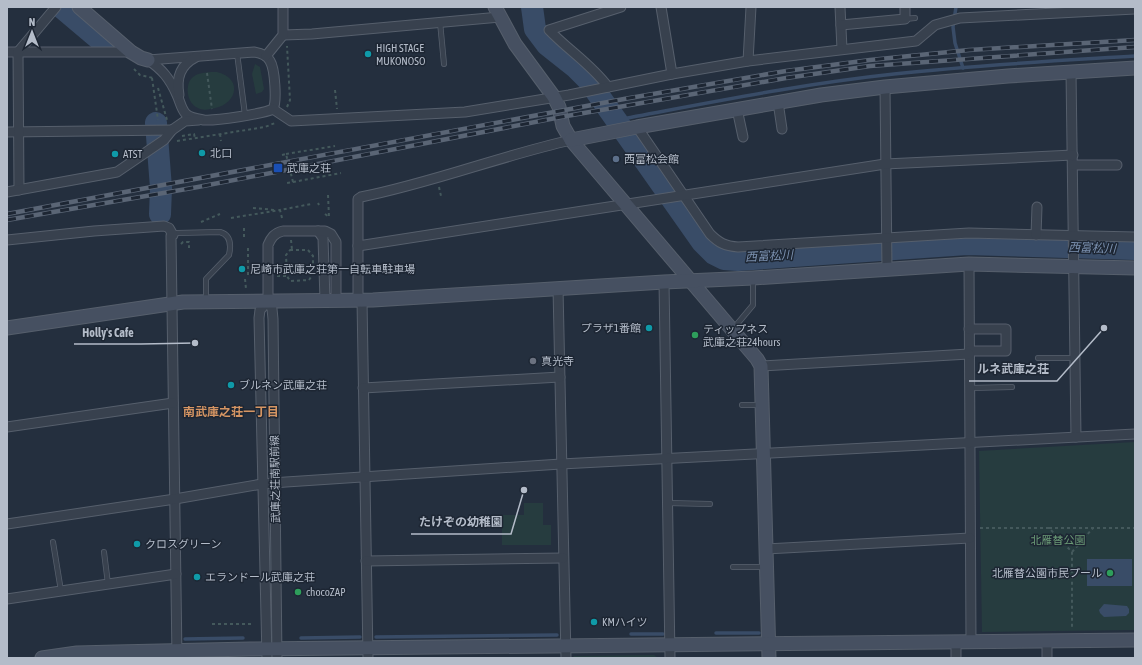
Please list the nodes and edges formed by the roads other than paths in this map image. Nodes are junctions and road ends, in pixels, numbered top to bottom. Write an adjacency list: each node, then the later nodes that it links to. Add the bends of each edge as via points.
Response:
1 (56, 7): 17 (street)
2 (79, 7): 18 (street)
3 (283, 7): 14 (street)
4 (621, 7): 29 (street, via 549,30 582,60)
5 (661, 7): 27 (street)
6 (751, 7): 23 (street)
7 (840, 7): 13 (street)
8 (904, 7): 13 (street, via 910,19)
9 (1135, 8): 10 (street)
10 (1062, 9): 15 (street, via 960,18 935,25 916,41)
11 (498, 12): 12 (street); 30 (street, via 515,44)
12 (440, 22): 14 (street); 24 (lane)
13 (841, 25): 15 (street)
14 (285, 35): 20 (street)
15 (842, 49): 23 (street)
16 (7, 52): 17 (street)
17 (18, 52): 18 (street); 41 (street)
18 (131, 52): 22 (street)
19 (237, 54): 20 (street, via 258,53); 21 (street); 35 (lane)
20 (266, 56): 33 (street, via 270,60 272,70 276,102)
21 (196, 57): 22 (street); 31 (street, via 186,63 179,73)
22 (148, 60): 31 (street, via 163,71 172,83)
23 (748, 61): 27 (street)
24 (444, 64)
25 (1135, 68): 26 (street)
26 (1071, 72): 28 (street); 44 (street)
27 (672, 74): 29 (street)
28 (885, 87): 32 (street); 45 (street)
29 (606, 88): 30 (street)
30 (554, 97): 33 (street, via 465,112 291,121); 43 (street, via 563,126)
31 (179, 100): 36 (street, via 187,115)
32 (778, 102): 34 (street); 39 (street)
33 (273, 109): 35 (street)
34 (737, 109): 37 (street); 42 (street)
35 (245, 115): 36 (street)
36 (205, 120): 38 (street, via 185,121)
37 (633, 128): 43 (street); 50 (street)
38 (171, 129): 41 (street, via 155,127); 48 (street, via 164,140 117,172)
39 (782, 129)
40 (7, 132): 41 (street)
41 (19, 132): 48 (street)
42 (742, 137)
43 (571, 140): 51 (street); 59 (street, via 392,190 361,196 358,198)
44 (1073, 155): 45 (street); 46 (street)
45 (885, 164): 50 (street); 58 (street)
46 (1073, 165): 47 (street); 56 (street)
47 (1117, 165)
48 (19, 190): 49 (street)
49 (7, 192)
50 (679, 196): 51 (street); 58 (street, via 710,234 726,246)
51 (625, 204): 59 (street); 65 (street)
52 (1037, 207): 54 (street)
53 (173, 235): 57 (street, via 169,228 164,226); 71 (lane, via 220,232 225,233 230,241 229,255 206,279); 72 (street)
54 (1036, 235): 56 (street); 58 (street, via 969,233)
55 (1135, 237): 56 (street)
56 (1073, 239): 60 (street)
57 (7, 240)
58 (886, 241): 61 (street)
59 (358, 246): 69 (street)
60 (1074, 262): 62 (street); 63 (street); 78 (street)
61 (887, 263): 62 (street); 64 (street)
62 (969, 264): 74 (street)
63 (1135, 268)
64 (753, 278): 65 (street); 75 (lane, via 753,305)
65 (690, 281): 66 (street); 75 (street)
66 (664, 282): 67 (street); 92 (street)
67 (558, 288): 69 (street); 80 (street)
68 (331, 300): 69 (street); 70 (street); 70 (street, via 324,238 318,231 282,231 271,238 268,245)
69 (360, 300): 82 (street)
70 (268, 301): 71 (street); 95 (street, 武庫之荘南駅前線, via 273,319); 96 (street, 武庫之荘南駅前線, via 260,310 259,318)
71 (206, 302): 72 (street)
72 (172, 304): 73 (street); 84 (street)
73 (7, 328)
74 (970, 329): 76 (street); 76 (street, via 1006,329 1006,351)
75 (732, 330): 79 (street)
76 (970, 352): 79 (street); 83 (street)
77 (1038, 358): 78 (lane)
78 (1075, 358): 89 (street)
79 (761, 366): 86 (street)
80 (560, 378): 82 (street); 93 (street)
81 (1012, 387): 83 (lane)
82 (363, 388): 94 (street)
83 (970, 388): 90 (street)
84 (173, 403): 87 (street); 97 (street)
85 (742, 405): 86 (lane)
86 (762, 405): 91 (street)
87 (7, 427)
88 (1135, 434): 89 (street)
89 (1076, 437): 90 (street)
90 (970, 442): 91 (street); 101 (street)
91 (763, 453): 92 (street); 103 (street)
92 (667, 459): 93 (street); 98 (street)
93 (561, 464): 94 (street); 105 (street)
94 (365, 476): 95 (street); 106 (street)
95 (276, 483): 96 (street); 121 (street, 武庫之荘南駅前線)
96 (262, 484): 97 (street); 121 (street, 武庫之荘南駅前線)
97 (175, 499): 100 (street); 109 (street)
98 (668, 503): 99 (lane); 118 (street)
99 (710, 504)
100 (7, 524)
101 (970, 538): 103 (street); 116 (street)
102 (53, 542): 111 (lane)
103 (766, 549): 108 (street)
104 (104, 552): 110 (lane)
105 (563, 558): 106 (street); 120 (street)
106 (366, 561): 119 (street)
107 (733, 567): 108 (lane)
108 (766, 567): 117 (street)
109 (176, 574): 110 (street); 122 (street)
110 (108, 584): 111 (street)
111 (61, 591): 112 (street)
112 (7, 600)
113 (1135, 640): 114 (street)
114 (1047, 641): 116 (street); 126 (street)
115 (956, 642): 116 (street); 117 (street); 125 (street)
116 (971, 642)
117 (768, 645): 118 (street); 124 (street)
118 (670, 652): 120 (street)
119 (368, 653): 120 (street); 121 (street)
120 (566, 653)
121 (272, 654): 122 (street)
122 (177, 655): 123 (street, via 77,653)
123 (42, 658)
124 (769, 658)
125 (956, 658)
126 (1047, 658)

